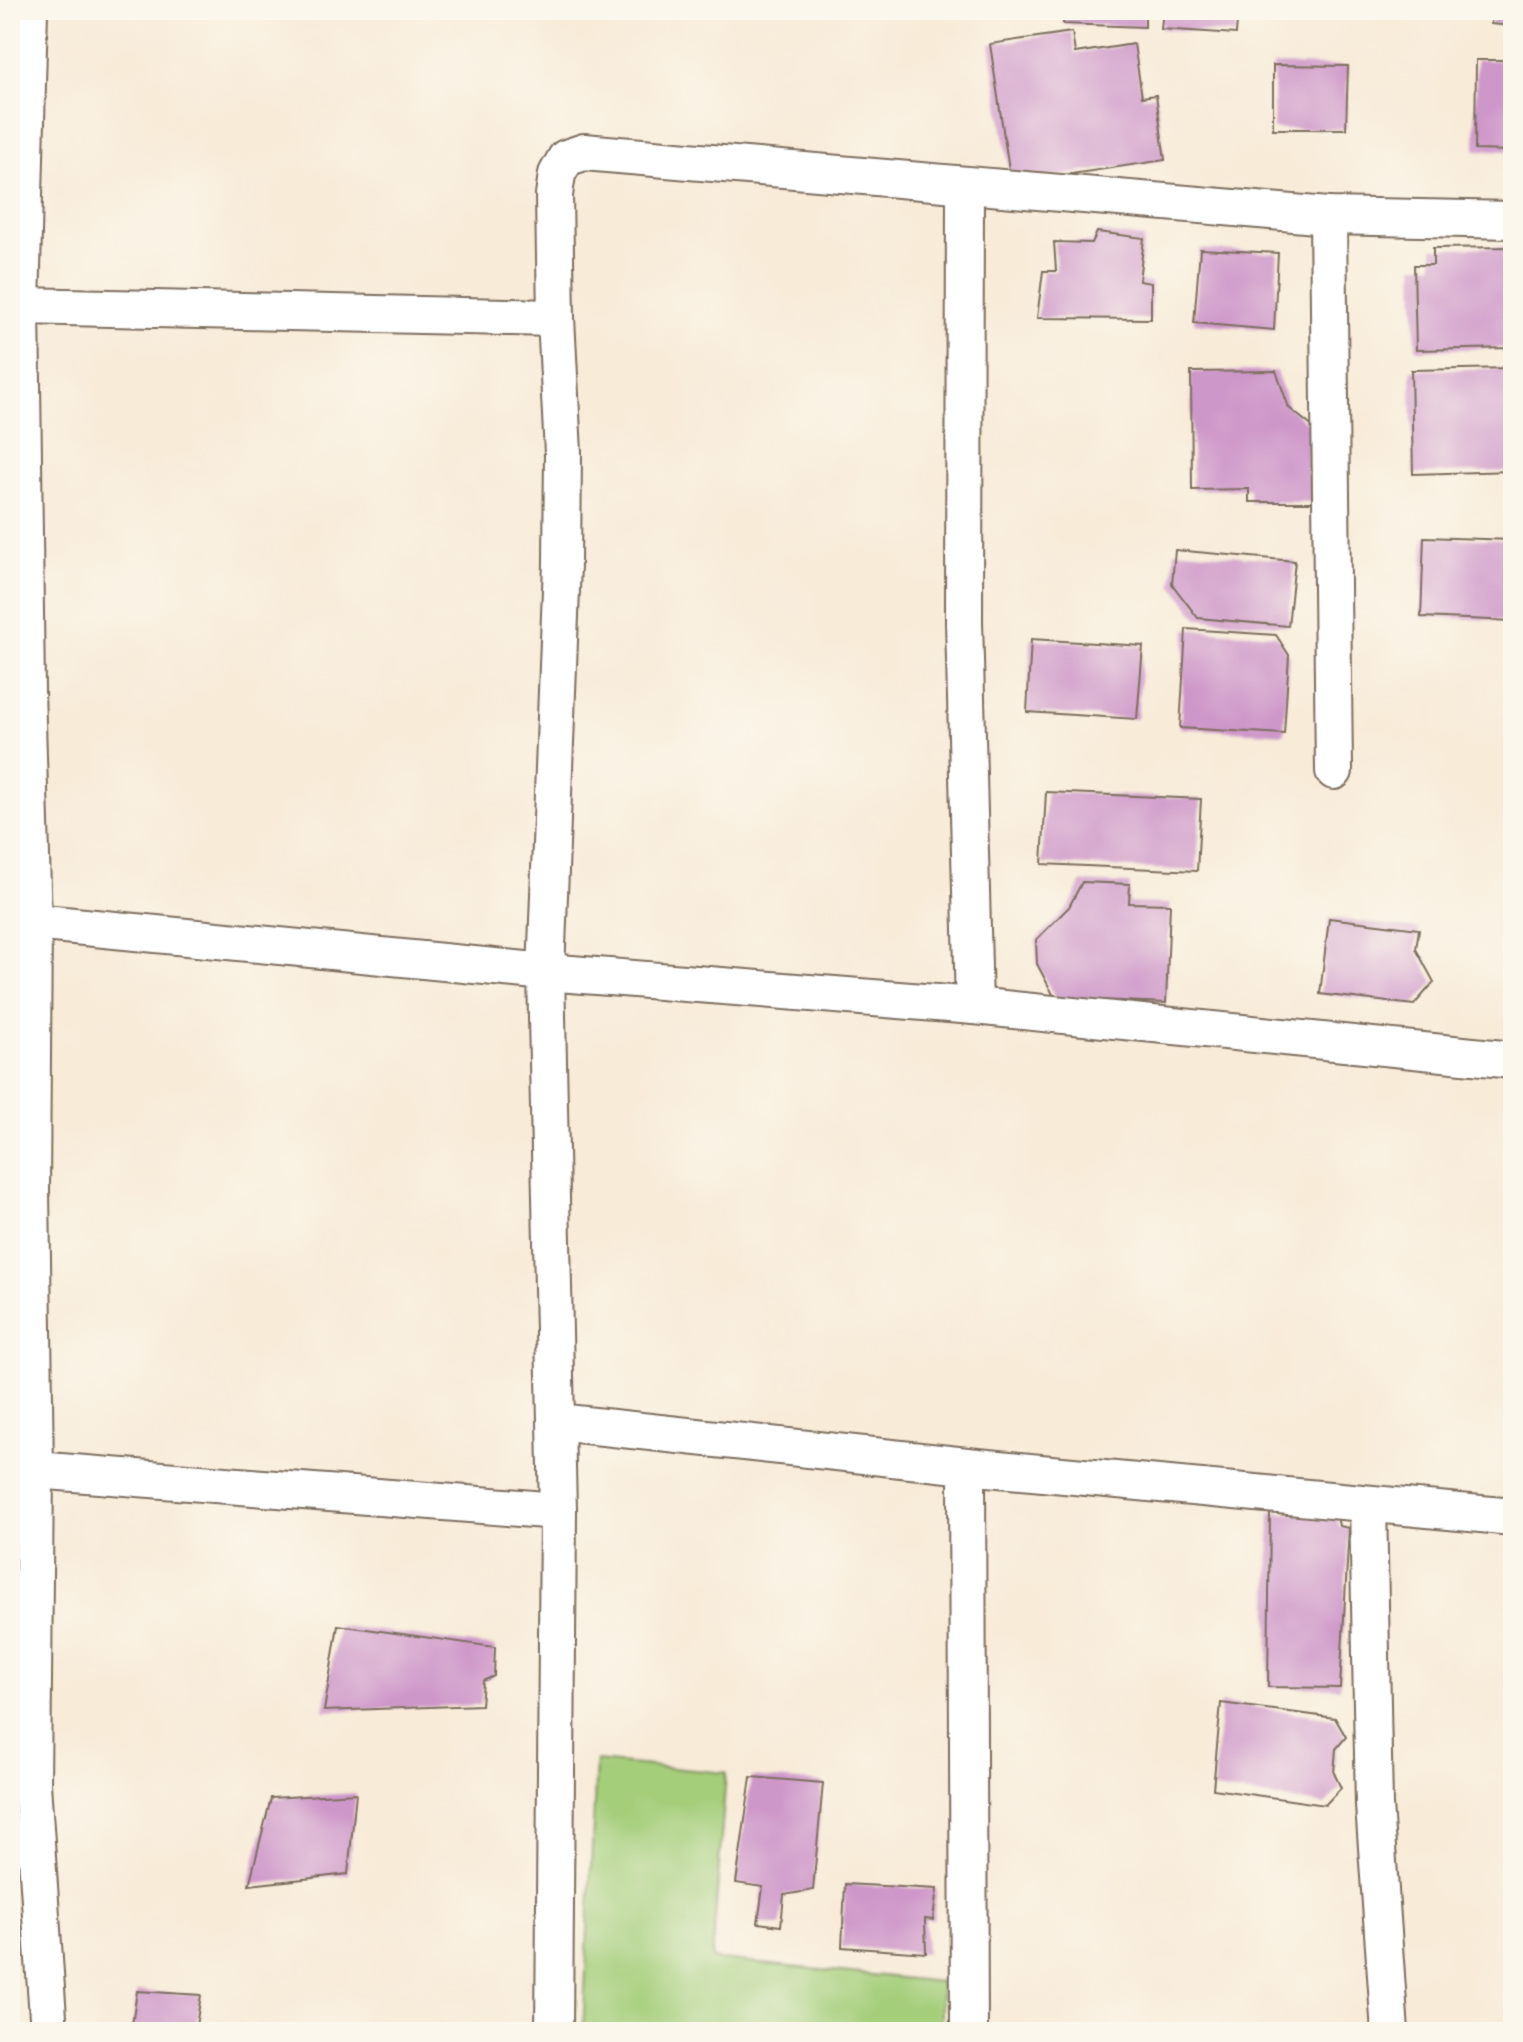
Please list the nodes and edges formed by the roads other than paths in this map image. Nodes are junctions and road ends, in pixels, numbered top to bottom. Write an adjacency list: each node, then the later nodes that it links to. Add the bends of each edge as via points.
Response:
1 (29, 10): 3 (street)
2 (965, 186): 4 (street); 7 (street, via 584,152 566,158 557,174); 12 (street, via 964,621)
3 (16, 211): 6 (street)
4 (1328, 216): 5 (street); 9 (street)
5 (1513, 220)
6 (21, 306): 7 (street); 8 (street)
7 (556, 318): 11 (street, via 562,564)
8 (18, 689): 10 (street)
9 (1334, 771)
10 (33, 922): 11 (street); 16 (street)
11 (546, 972): 12 (street); 14 (street)
12 (974, 1006): 13 (street)
13 (1513, 1060)
14 (557, 1422): 15 (street); 18 (street)
15 (967, 1466): 17 (street); 23 (street)
16 (35, 1470): 18 (street); 20 (street)
17 (1368, 1504): 19 (street); 24 (street, via 1374,1805)
18 (558, 1511): 22 (street)
19 (1513, 1517)
20 (21, 1782): 21 (street)
21 (49, 2032)
22 (554, 2032)
23 (969, 2032)
24 (1390, 2032)

